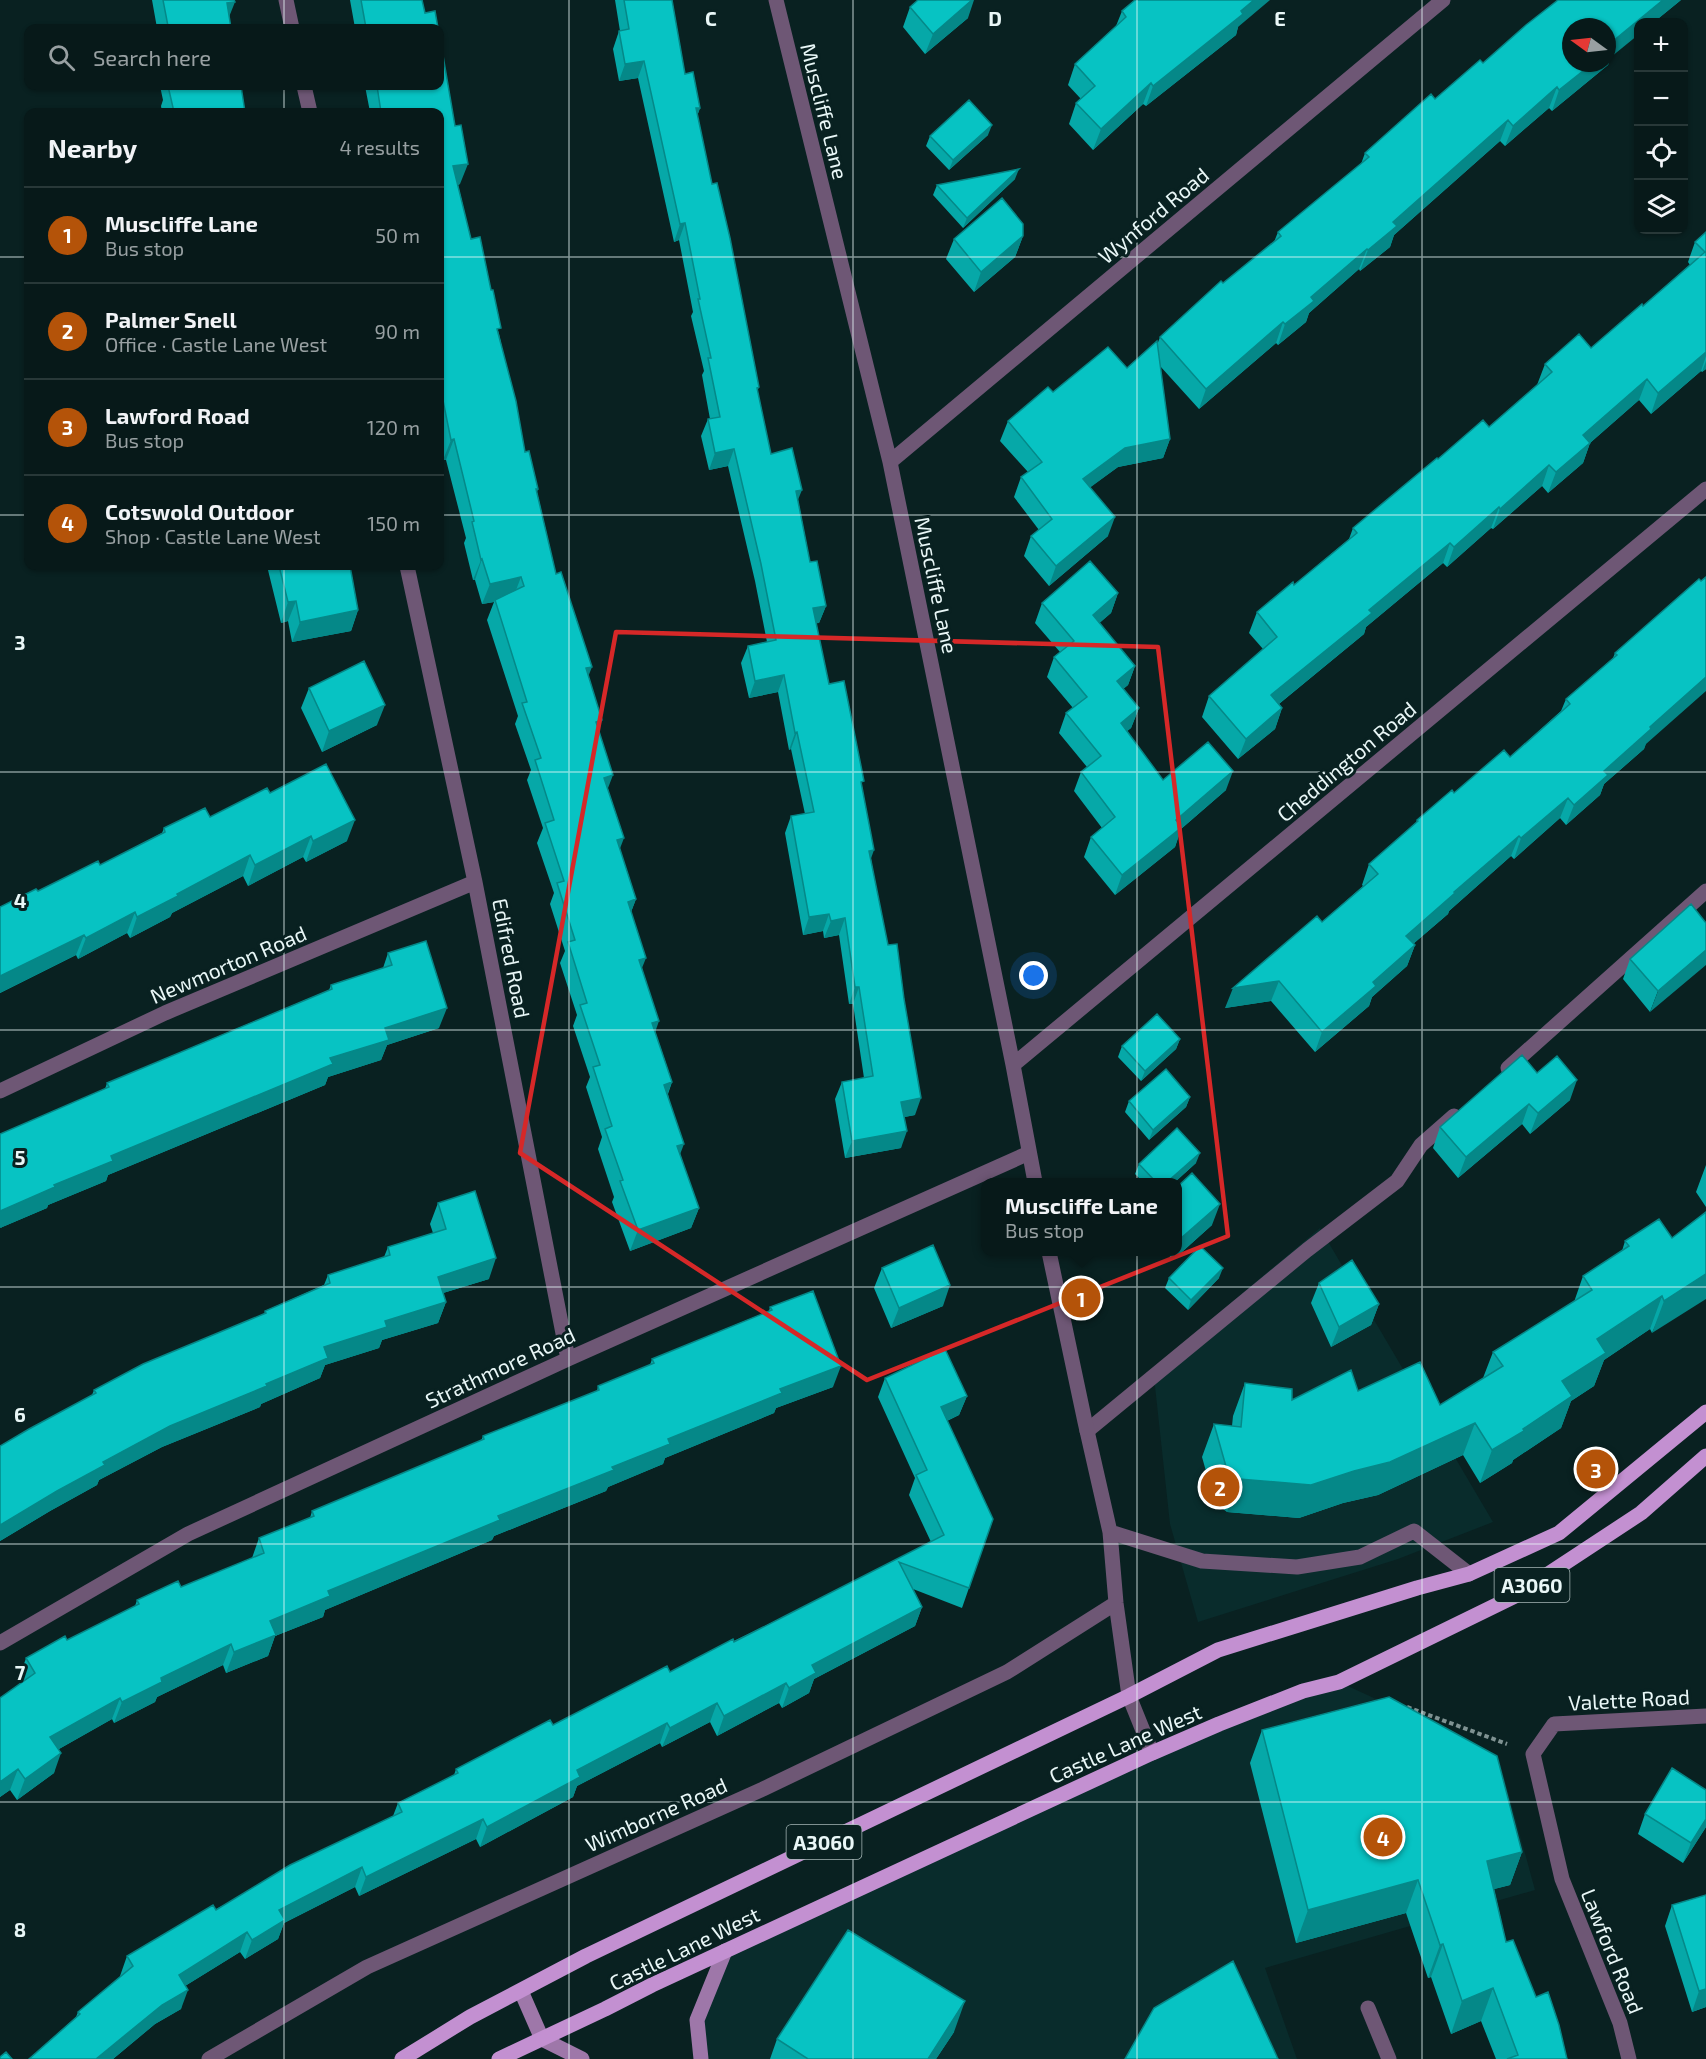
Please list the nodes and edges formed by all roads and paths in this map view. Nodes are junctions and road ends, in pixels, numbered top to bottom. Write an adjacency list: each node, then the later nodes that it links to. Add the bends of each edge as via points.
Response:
1 (286, 0): 4 (street)
2 (776, 0): 7 (street, Muscliffe Lane)
3 (1443, 0): 7 (street, Wynford Road)
4 (291, 24)
5 (305, 90): 6 (street)
6 (309, 108)
7 (890, 462): 12 (street, Muscliffe Lane)
8 (1706, 489): 12 (street, Cheddington Road)
9 (408, 570): 10 (street, Edifred Road)
10 (476, 882): 14 (street, Newmorton Road, via 165,1013); 19 (street, Edifred Road)
11 (1706, 891): 13 (street)
12 (1013, 1065): 16 (street, Muscliffe Lane)
13 (1499, 1077)
14 (0, 1091)
15 (1464, 1107): 21 (street, via 1421,1145 1397,1181)
16 (1029, 1153): 17 (street, Muscliffe Lane); 19 (street, Strathmore Road)
17 (1034, 1178)
18 (1050, 1256): 21 (street)
19 (568, 1359): 26 (street, Strathmore Road, via 188,1533)
20 (1706, 1412): 24 (main road, Castle Lane West / A3060, via 1559,1533)
21 (1087, 1431): 23 (street)
22 (1706, 1456): 30 (main road, Castle Lane West / A3060, via 1641,1513 1515,1596 1339,1682 1303,1691)
23 (1110, 1532): 24 (street, via 1202,1561 1297,1567 1360,1557 1414,1532); 25 (street)
24 (1469, 1574): 27 (main road, Castle Lane West / A3060, via 1218,1650)
25 (1116, 1603): 27 (street); 36 (street, Wimborne Road, via 1007,1672 763,1789 367,1967)
26 (0, 1642)
27 (1129, 1696): 30 (street); 33 (main road, Castle Lane West / A3060, via 596,1951)
28 (1404, 1706): 31 (path)
29 (1706, 1716): 31 (street, Valette Road, via 1554,1724)
30 (1152, 1753): 32 (main road, Castle Lane West / A3060)
31 (1533, 1754): 42 (street, Lawford Road, via 1562,1879 1620,2023)
32 (725, 1951): 35 (main road, Castle Lane West / A3060); 40 (street, via 698,2020)
33 (521, 1991): 35 (street); 37 (main road, A3060)
34 (1368, 2008): 41 (street)
35 (542, 2039): 38 (main road, A3060); 39 (street)
36 (209, 2059)
37 (402, 2059)
38 (499, 2059)
39 (582, 2059)
40 (701, 2059)
41 (1389, 2059)
42 (1629, 2059)

